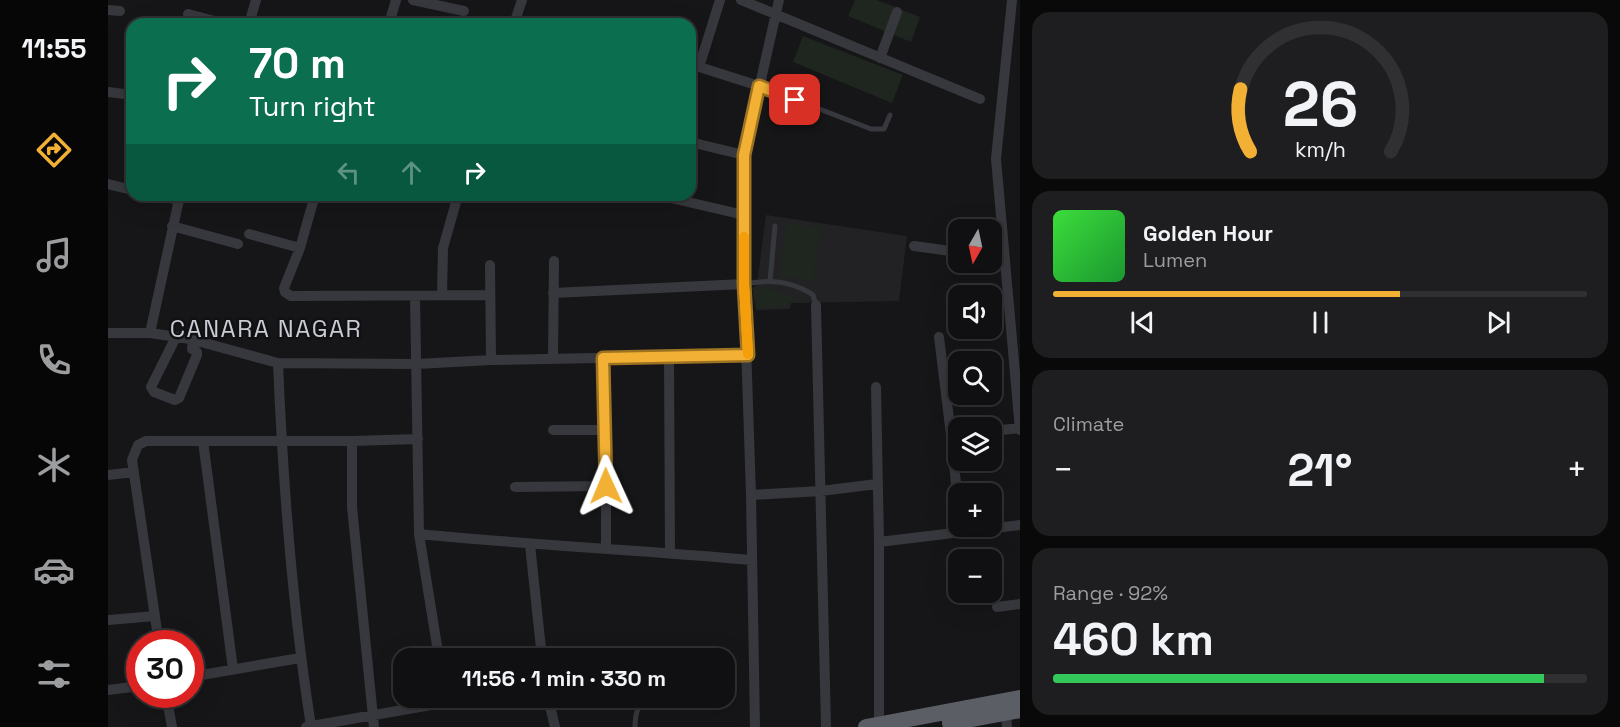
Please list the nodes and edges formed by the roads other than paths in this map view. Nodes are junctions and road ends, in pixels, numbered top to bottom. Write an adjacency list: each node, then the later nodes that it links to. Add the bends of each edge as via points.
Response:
1 (256, 0): 16 (street)
2 (396, 0): 17 (street)
3 (413, 0): 11 (street)
4 (522, 0): 18 (street)
5 (720, 0): 20 (street)
6 (741, 0): 14 (street)
7 (779, 0): 14 (street)
8 (1012, 0): 43 (street, via 996,159)
9 (108, 10): 10 (street)
10 (120, 11)
11 (464, 11)
12 (897, 12): 19 (street)
13 (188, 14): 15 (street)
14 (776, 14): 19 (street); 22 (street)
15 (203, 18)
16 (251, 18)
17 (391, 18)
18 (516, 18)
19 (880, 58): 25 (street)
20 (696, 63)
21 (696, 66): 22 (street)
22 (759, 86): 26 (lane, via 871,129 884,129); 28 (street)
23 (108, 92): 24 (street)
24 (126, 94)
25 (980, 99)
26 (890, 115)
27 (696, 143): 28 (street)
28 (744, 155): 35 (street)
29 (108, 184): 30 (street)
30 (126, 188)
31 (178, 201): 36 (street)
32 (313, 201): 41 (street)
33 (456, 201): 49 (street, via 443,248)
34 (686, 201): 35 (street)
35 (744, 215): 47 (street)
36 (172, 225): 39 (street); 54 (street)
37 (775, 226): 46 (lane)
38 (249, 234): 41 (street)
39 (238, 244)
40 (914, 246): 42 (street)
41 (300, 248): 51 (street, via 284,288 291,296)
42 (948, 251)
43 (1003, 257): 67 (street)
44 (554, 261): 48 (street)
45 (490, 265): 50 (street)
46 (770, 281): 47 (lane); 52 (lane, via 804,289 813,295)
47 (744, 284): 48 (street); 58 (street)
48 (553, 293): 60 (street)
49 (442, 295): 50 (street); 51 (street)
50 (490, 295): 62 (street)
51 (415, 296): 64 (street)
52 (816, 305): 80 (street)
53 (108, 333): 54 (street)
54 (150, 333): 55 (street)
55 (176, 337): 57 (street); 57 (street, via 151,387 175,400 180,398 197,355 192,349)
56 (939, 337): 66 (street)
57 (193, 340): 63 (street)
58 (748, 355): 59 (street); 81 (street)
59 (669, 356): 61 (street); 89 (street)
60 (553, 358): 61 (street); 62 (street)
61 (603, 358): 69 (street)
62 (491, 360): 64 (street)
63 (278, 363): 64 (street); 72 (street)
64 (417, 364): 71 (street)
65 (876, 387): 77 (street)
66 (952, 417)
67 (1020, 429): 70 (street)
68 (553, 430): 69 (street)
69 (606, 430): 78 (street)
70 (1002, 430)
71 (418, 439): 74 (street); 85 (street)
72 (281, 440): 73 (street); 74 (street); 98 (street)
73 (203, 441): 75 (street, via 146,441 135,450); 99 (street)
74 (352, 441): 109 (street, via 352,507)
75 (134, 472): 76 (street); 93 (street)
76 (108, 475)
77 (877, 484): 80 (street); 86 (street)
78 (606, 486): 79 (street); 88 (street)
79 (515, 487)
80 (821, 491): 81 (street); 116 (street)
81 (752, 495): 90 (street)
82 (1020, 525): 83 (street)
83 (1002, 526)
84 (948, 531): 86 (street)
85 (419, 534): 87 (street); 96 (street)
86 (879, 542): 111 (street)
87 (530, 545): 88 (street); 97 (street)
88 (606, 548): 89 (street)
89 (670, 553): 90 (street)
90 (752, 560): 115 (street)
91 (1020, 604): 92 (street)
92 (997, 607)
93 (155, 616): 94 (street); 95 (street)
94 (108, 620)
95 (157, 630)
96 (437, 648)
97 (541, 648)
98 (300, 658): 99 (street); 110 (street)
99 (232, 669): 100 (street)
100 (204, 674)
101 (126, 688): 102 (street)
102 (108, 690)
103 (1020, 699): 111 (highway)
104 (169, 708): 112 (street)
105 (419, 708): 109 (street)
106 (550, 708): 113 (street)
107 (637, 708): 114 (lane)
108 (1011, 717): 117 (highway)
109 (373, 722): 110 (street)
110 (308, 726)
111 (873, 726)
112 (172, 727)
113 (555, 727)
114 (635, 727)
115 (755, 727)
116 (826, 727)
117 (928, 727)

